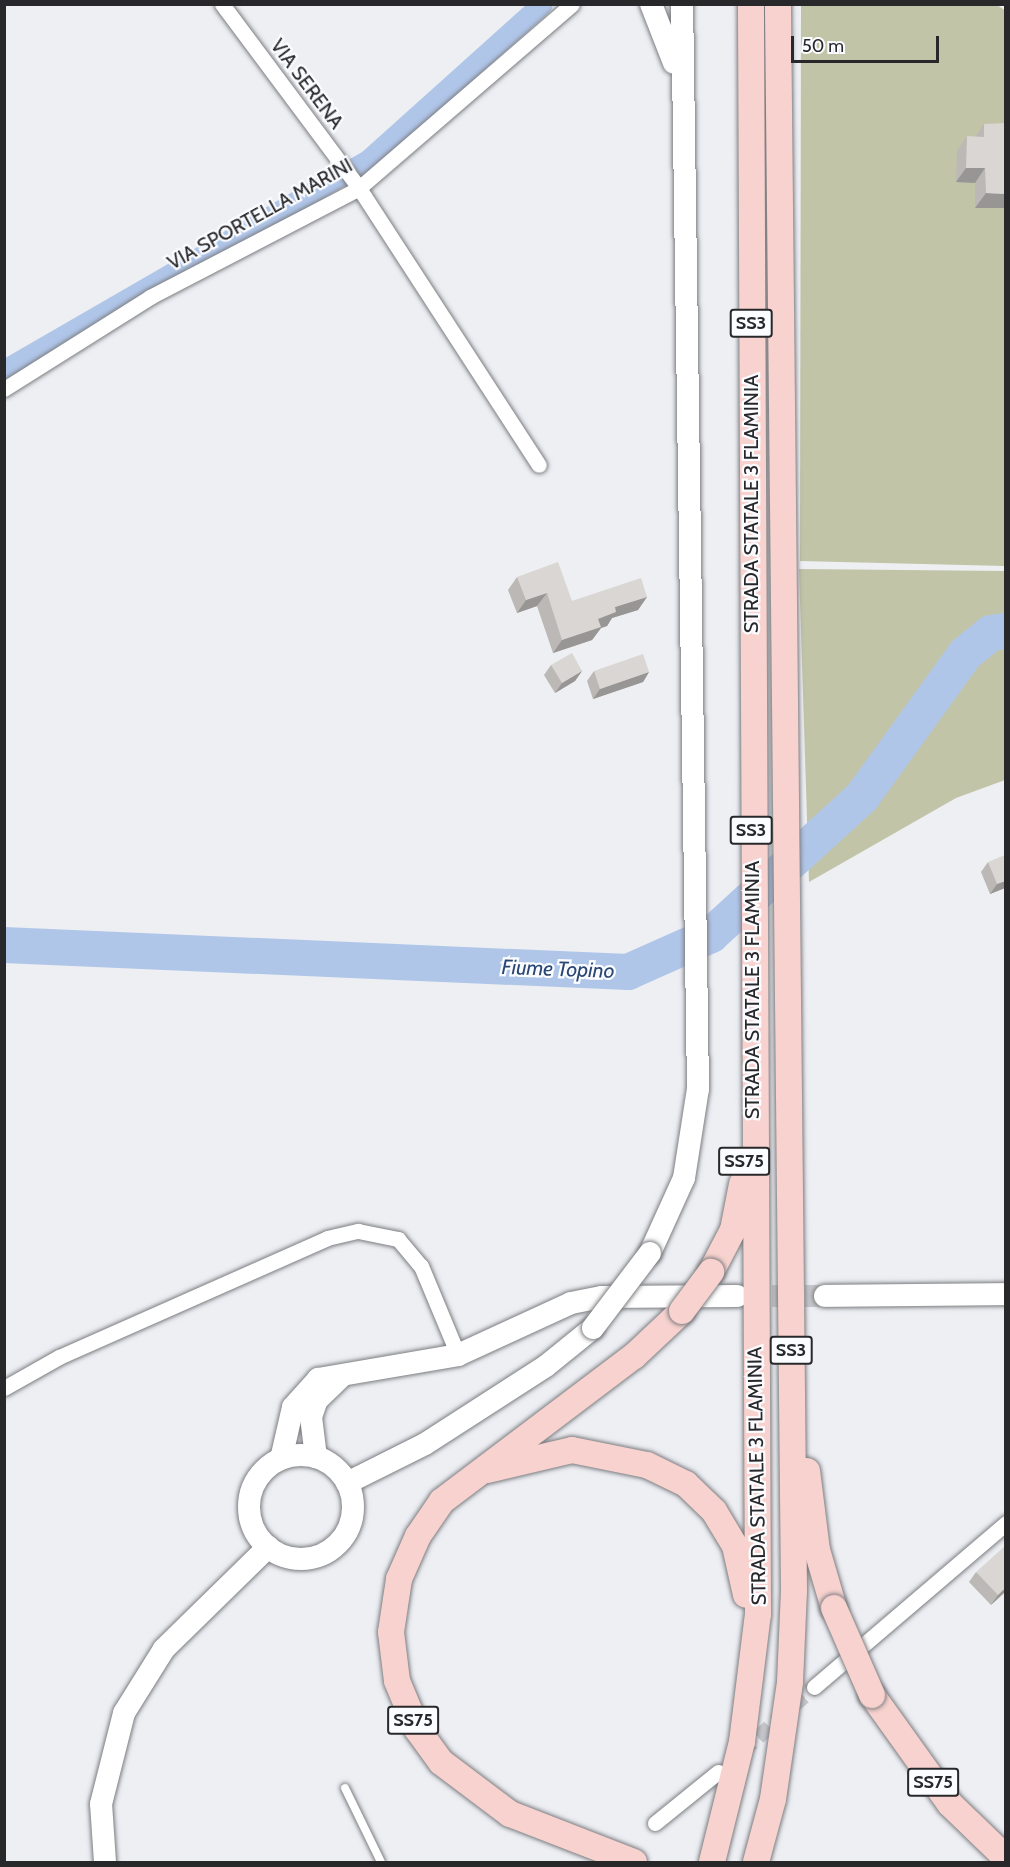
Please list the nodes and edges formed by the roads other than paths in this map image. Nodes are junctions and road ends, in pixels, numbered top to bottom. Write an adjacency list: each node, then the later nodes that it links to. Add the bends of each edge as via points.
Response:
1 (222, 4): 8 (street, VIA SERENA)
2 (572, 4): 8 (street, VIA SPORTELLA MARINI)
3 (651, 4): 7 (main road, via 667,36)
4 (682, 4): 7 (main road)
5 (751, 4): 11 (highway, STRADA STATALE 3 FLAMINIA / SS3)
6 (778, 4): 12 (highway, STRADA STATALE 3 FLAMINIA / SS3)
7 (681, 91): 22 (main road, bridge, via 698,1089 684,1178 650,1253 593,1328 546,1366 425,1444)
8 (358, 187): 9 (street, VIA SPORTELLA MARINI, via 150,297); 10 (street, VIA SERENA)
9 (4, 389)
10 (539, 465)
11 (753, 1043): 21 (highway, SS75, bridge, via 743,1099 741,1204 711,1272 682,1311 634,1356); 26 (highway, STRADA STATALE 3 FLAMINIA / SS3, via 758,1614)
12 (789, 1044): 30 (highway, STRADA STATALE 3 FLAMINIA / SS3, via 794,1591 790,1682); 31 (highway, SS75, bridge, via 798,1094 807,1485 834,1608 872,1695 950,1804)
13 (1005, 1294): 15 (main road)
14 (737, 1296): 16 (main road, via 602,1297 571,1303)
15 (825, 1296)
16 (458, 1355): 17 (main road); 18 (street, via 421,1266 398,1239 358,1232 327,1238 81,1347)
17 (345, 1374): 19 (main road, via 326,1389 310,1417); 20 (main road, via 318,1379 304,1389 293,1407)
18 (4, 1388)
19 (316, 1457): 20 (main road); 22 (main road)
20 (281, 1459): 24 (main road, via 257,1478 249,1500 251,1522)
21 (470, 1476): 26 (highway, SS75, via 541,1454 572,1450 647,1465 686,1485 714,1511 742,1568); 34 (highway, SS75, via 442,1501 418,1536 399,1579 391,1632 397,1681 417,1729 441,1762 510,1814)
22 (347, 1483): 24 (main road, via 351,1517 334,1547 301,1559)
23 (1005, 1523): 25 (street)
24 (268, 1547): 32 (main road, via 164,1649 124,1713 101,1804)
25 (814, 1688)
26 (750, 1698): 35 (highway, STRADA STATALE 3 FLAMINIA / SS3)
27 (718, 1772): 29 (street)
28 (345, 1788): 33 (lane)
29 (655, 1823)
30 (759, 1853)
31 (1005, 1858)
32 (105, 1863)
33 (381, 1863)
34 (634, 1863)
35 (712, 1863)

